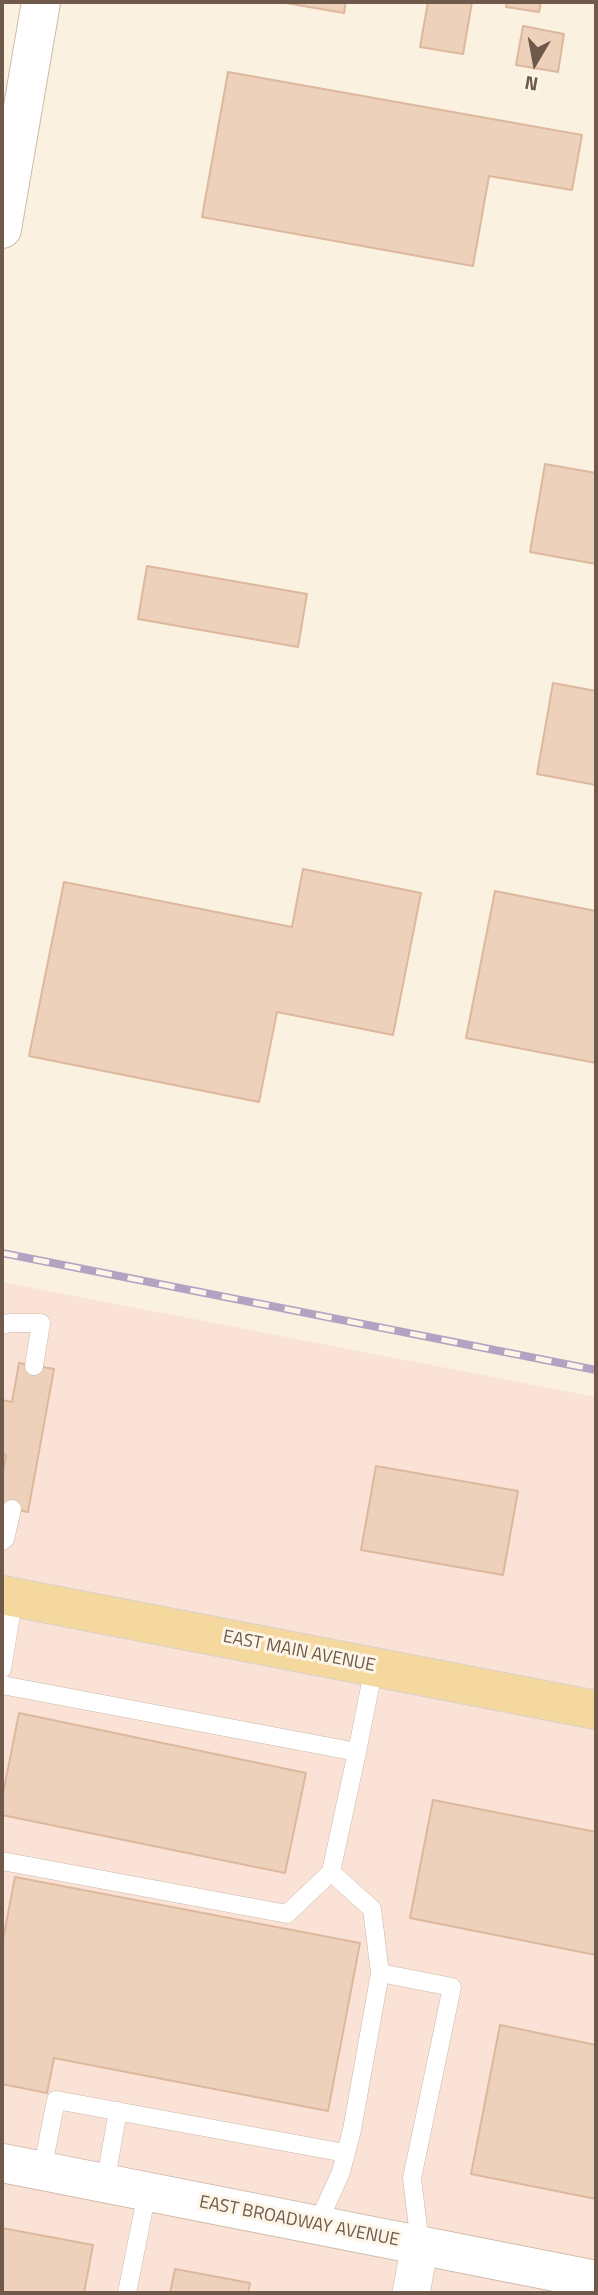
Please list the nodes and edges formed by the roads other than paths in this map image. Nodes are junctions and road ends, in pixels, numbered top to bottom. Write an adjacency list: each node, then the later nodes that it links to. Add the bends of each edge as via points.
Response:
1 (41, 2): 2 (street)
2 (6, 177): 3 (street)
3 (2, 229)
4 (2, 1325): 5 (lane, via 41,1323)
5 (34, 1366)
6 (12, 1509): 7 (lane)
7 (2, 1541)
8 (8, 1596): 9 (main road, EAST MAIN AVENUE); 10 (lane)
9 (374, 1667): 12 (main road, EAST MAIN AVENUE); 13 (lane)
10 (2, 1669)
11 (2, 1685): 13 (lane)
12 (596, 1710)
13 (357, 1752): 15 (lane)
14 (2, 1861): 15 (lane, via 287,1914)
15 (331, 1872): 16 (lane, via 372,1909)
16 (380, 1973): 18 (lane); 24 (lane, via 452,1987 412,2178)
17 (118, 2111): 18 (lane); 20 (lane, via 56,2100); 21 (lane)
18 (345, 2153): 23 (lane)
19 (2, 2163): 20 (street, EAST BROADWAY AVENUE)
20 (42, 2171): 21 (street, EAST BROADWAY AVENUE)
21 (105, 2183): 22 (street, EAST BROADWAY AVENUE)
22 (147, 2192): 23 (street, EAST BROADWAY AVENUE); 26 (lane)
23 (317, 2225): 24 (street, EAST BROADWAY AVENUE)
24 (420, 2245): 25 (street, EAST BROADWAY AVENUE); 27 (street)
25 (596, 2280)
26 (127, 2293)
27 (411, 2293)

